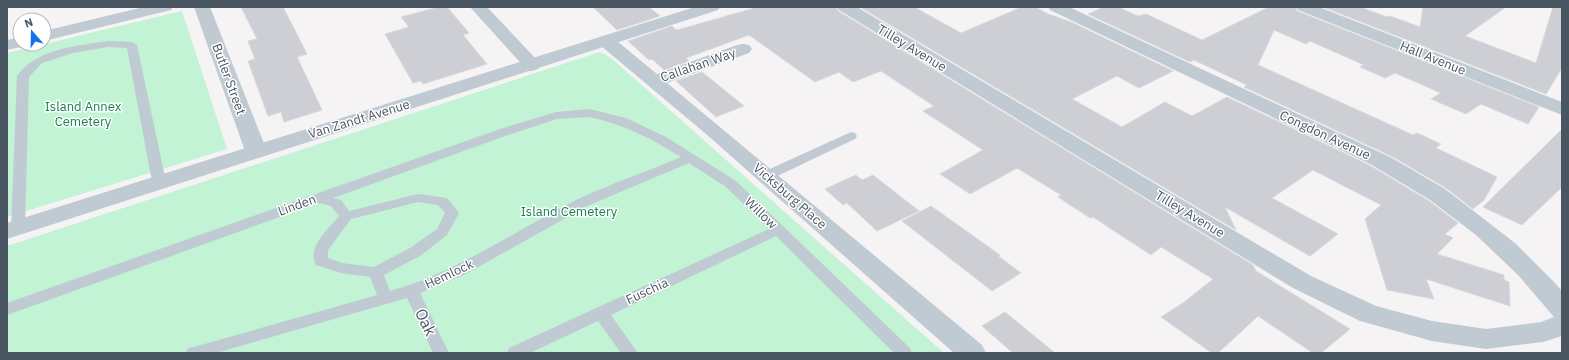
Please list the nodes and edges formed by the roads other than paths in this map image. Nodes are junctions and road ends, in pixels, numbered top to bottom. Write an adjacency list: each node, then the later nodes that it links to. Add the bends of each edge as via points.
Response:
1 (165, 7): 8 (street)
2 (202, 7): 16 (street, Butler Street)
3 (478, 7): 11 (street)
4 (712, 7): 9 (street, Van Zandt Avenue)
5 (845, 7): 30 (street, Tilley Avenue, via 1302,282 1369,314 1432,331 1486,339 1543,332)
6 (1056, 7): 28 (street, Congdon Avenue, via 1371,156 1412,178 1497,241 1526,267)
7 (1304, 7): 13 (street, Hall Avenue)
8 (52, 34)
9 (606, 41): 11 (street, Van Zandt Avenue); 12 (street, Vicksburg Place)
10 (743, 49): 12 (street, Callahan Way)
11 (532, 65): 16 (street, Van Zandt Avenue)
12 (654, 81): 18 (street, Vicksburg Place)
13 (1562, 109)
14 (590, 113): 17 (lane, Willow, via 622,121 662,140); 20 (lane, Linden, via 556,116 504,132)
15 (851, 136): 18 (lane)
16 (256, 151): 19 (street, Van Zandt Avenue)
17 (690, 158): 23 (lane, Willow, via 731,184); 25 (lane, Hemlock, via 582,203 459,270)
18 (766, 176): 37 (street, Vicksburg Place)
19 (159, 182): 22 (street, Van Zandt Avenue); 22 (lane, via 132,45 108,44 71,50 38,61 23,76)
20 (317, 198): 21 (lane, via 336,203); 27 (lane, Linden)
21 (346, 216): 24 (lane, via 321,249 321,261 341,268); 24 (lane, via 418,198 442,200 452,213 442,232 415,252)
22 (13, 229)
23 (778, 230): 29 (lane, Fuschia); 36 (lane, Willow)
24 (376, 272): 26 (lane)
25 (411, 291): 26 (lane, Hemlock); 33 (lane, Oak)
26 (385, 297): 32 (lane, Hemlock)
27 (7, 309)
28 (1562, 310)
29 (601, 313): 31 (lane, Fuschia); 35 (lane)
30 (1562, 325)
31 (538, 348): 34 (lane, Fuschia)
32 (194, 353)
33 (441, 353)
34 (515, 353)
35 (630, 353)
36 (904, 353)
37 (972, 353)

